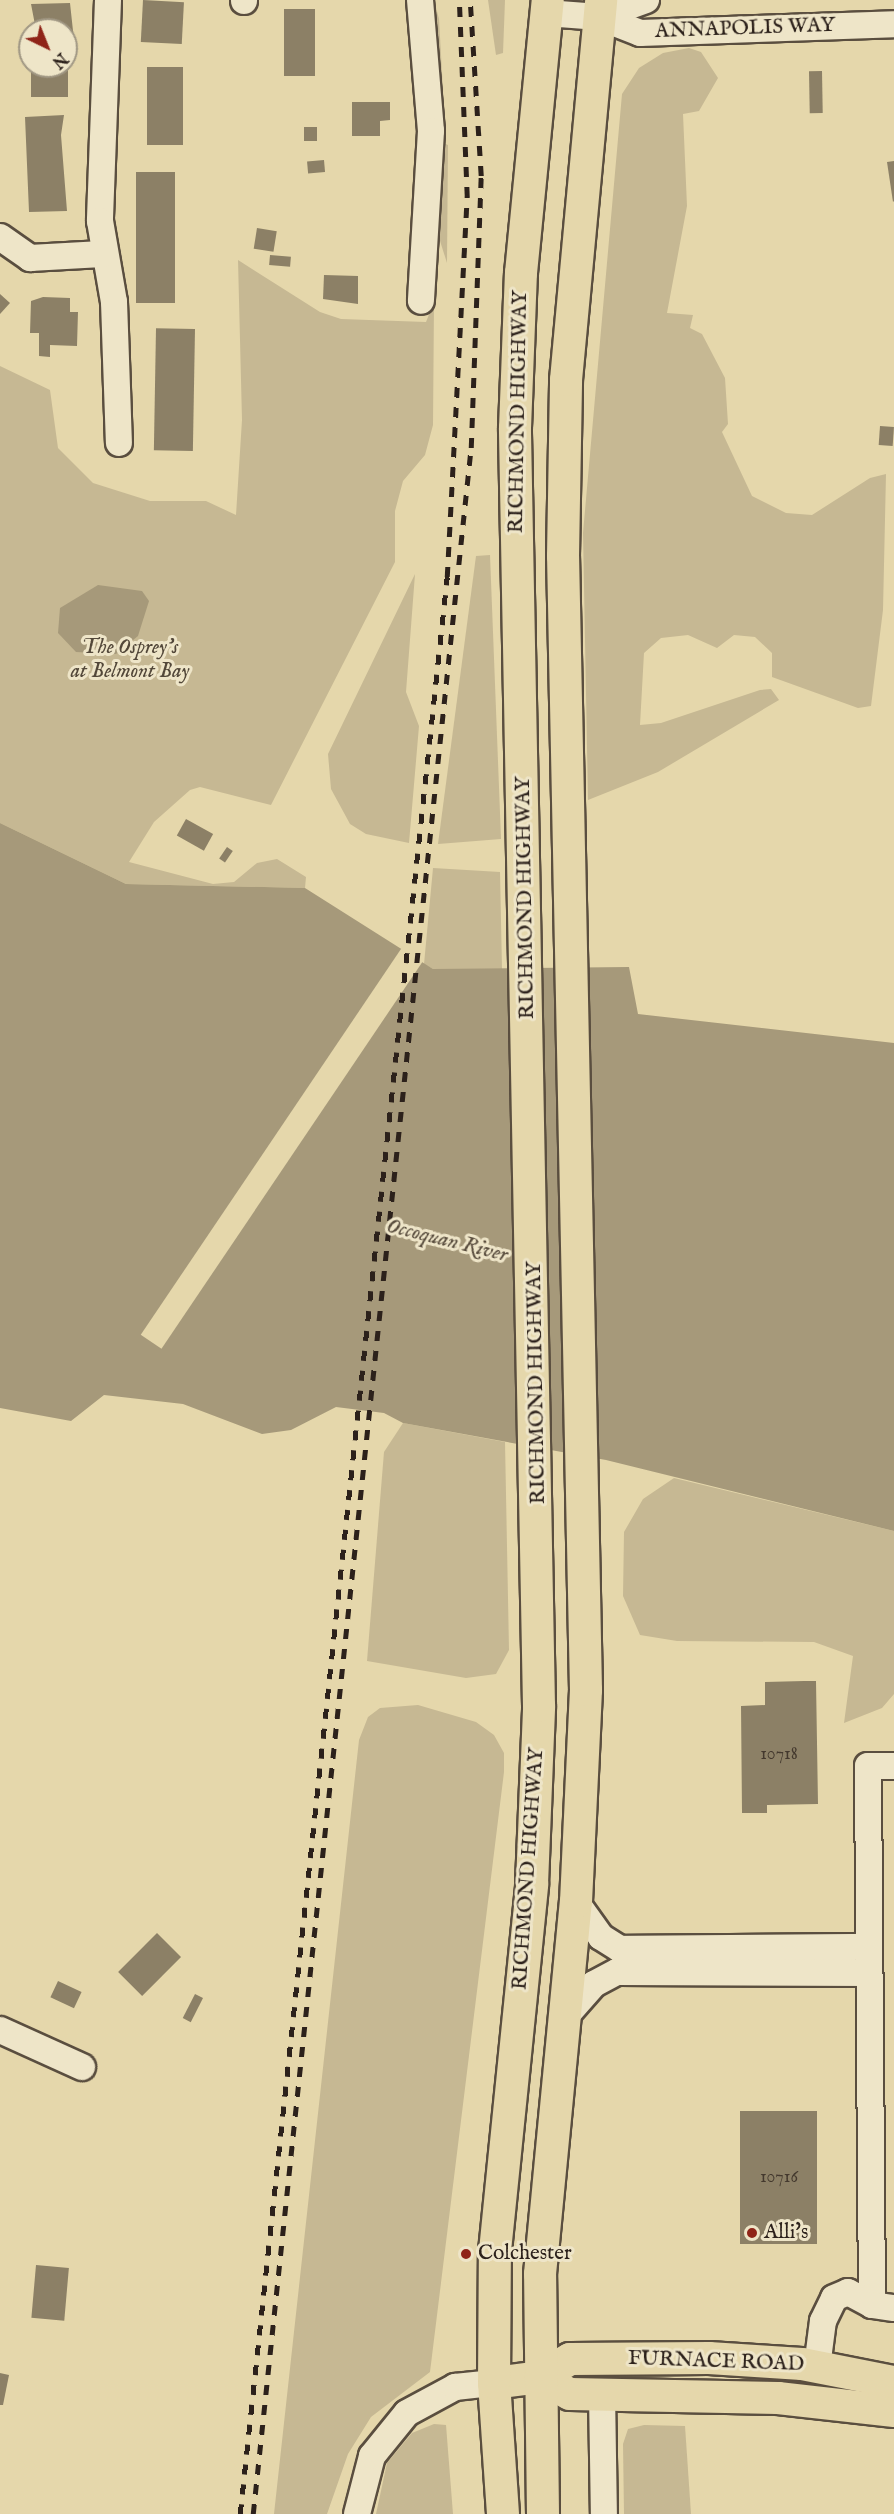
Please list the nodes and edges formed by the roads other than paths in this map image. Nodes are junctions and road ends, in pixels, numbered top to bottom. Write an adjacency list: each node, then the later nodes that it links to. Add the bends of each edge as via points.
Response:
1 (108, 0): 8 (street)
2 (420, 0): 9 (street, via 431,131)
3 (646, 0): 5 (street, ANNAPOLIS WAY)
4 (547, 6): 5 (street, ANNAPOLIS WAY); 22 (main road, RICHMOND HIGHWAY, via 517,341 518,557 540,1536 532,1884 499,2184)
5 (600, 8): 6 (street, ANNAPOLIS WAY, via 640,33); 12 (main road, RICHMOND HIGHWAY, via 568,321 563,556 584,1536 585,1752)
6 (894, 24)
7 (0, 237): 8 (street, via 30,258)
8 (102, 254): 10 (street, via 114,302)
9 (421, 301)
10 (119, 443)
11 (894, 1766): 13 (street, via 867,1766)
12 (576, 1902): 13 (street, via 601,1937 620,1948); 15 (main road, RICHMOND HIGHWAY)
13 (869, 1947): 14 (street)
14 (869, 1973): 15 (street, via 617,1972 594,1984); 18 (street)
15 (565, 2017): 20 (main road, RICHMOND HIGHWAY, via 543,2230)
16 (0, 2030): 17 (street)
17 (82, 2067)
18 (883, 2307): 19 (street, via 848,2292 828,2304)
19 (817, 2367): 20 (main road, FURNACE ROAD, via 709,2358 570,2359); 21 (main road, FURNACE ROAD)
20 (540, 2377): 22 (main road, FURNACE ROAD); 23 (main road, FURNACE ROAD, via 570,2394); 27 (main road, RICHMOND HIGHWAY)
21 (894, 2382)
22 (494, 2383): 25 (street, FURNACE ROAD, via 455,2387 407,2413 372,2456); 26 (main road, RICHMOND HIGHWAY)
23 (602, 2393): 24 (main road, FURNACE ROAD, via 778,2398); 28 (street)
24 (894, 2412)
25 (357, 2514)
26 (503, 2514)
27 (543, 2514)
28 (604, 2514)

